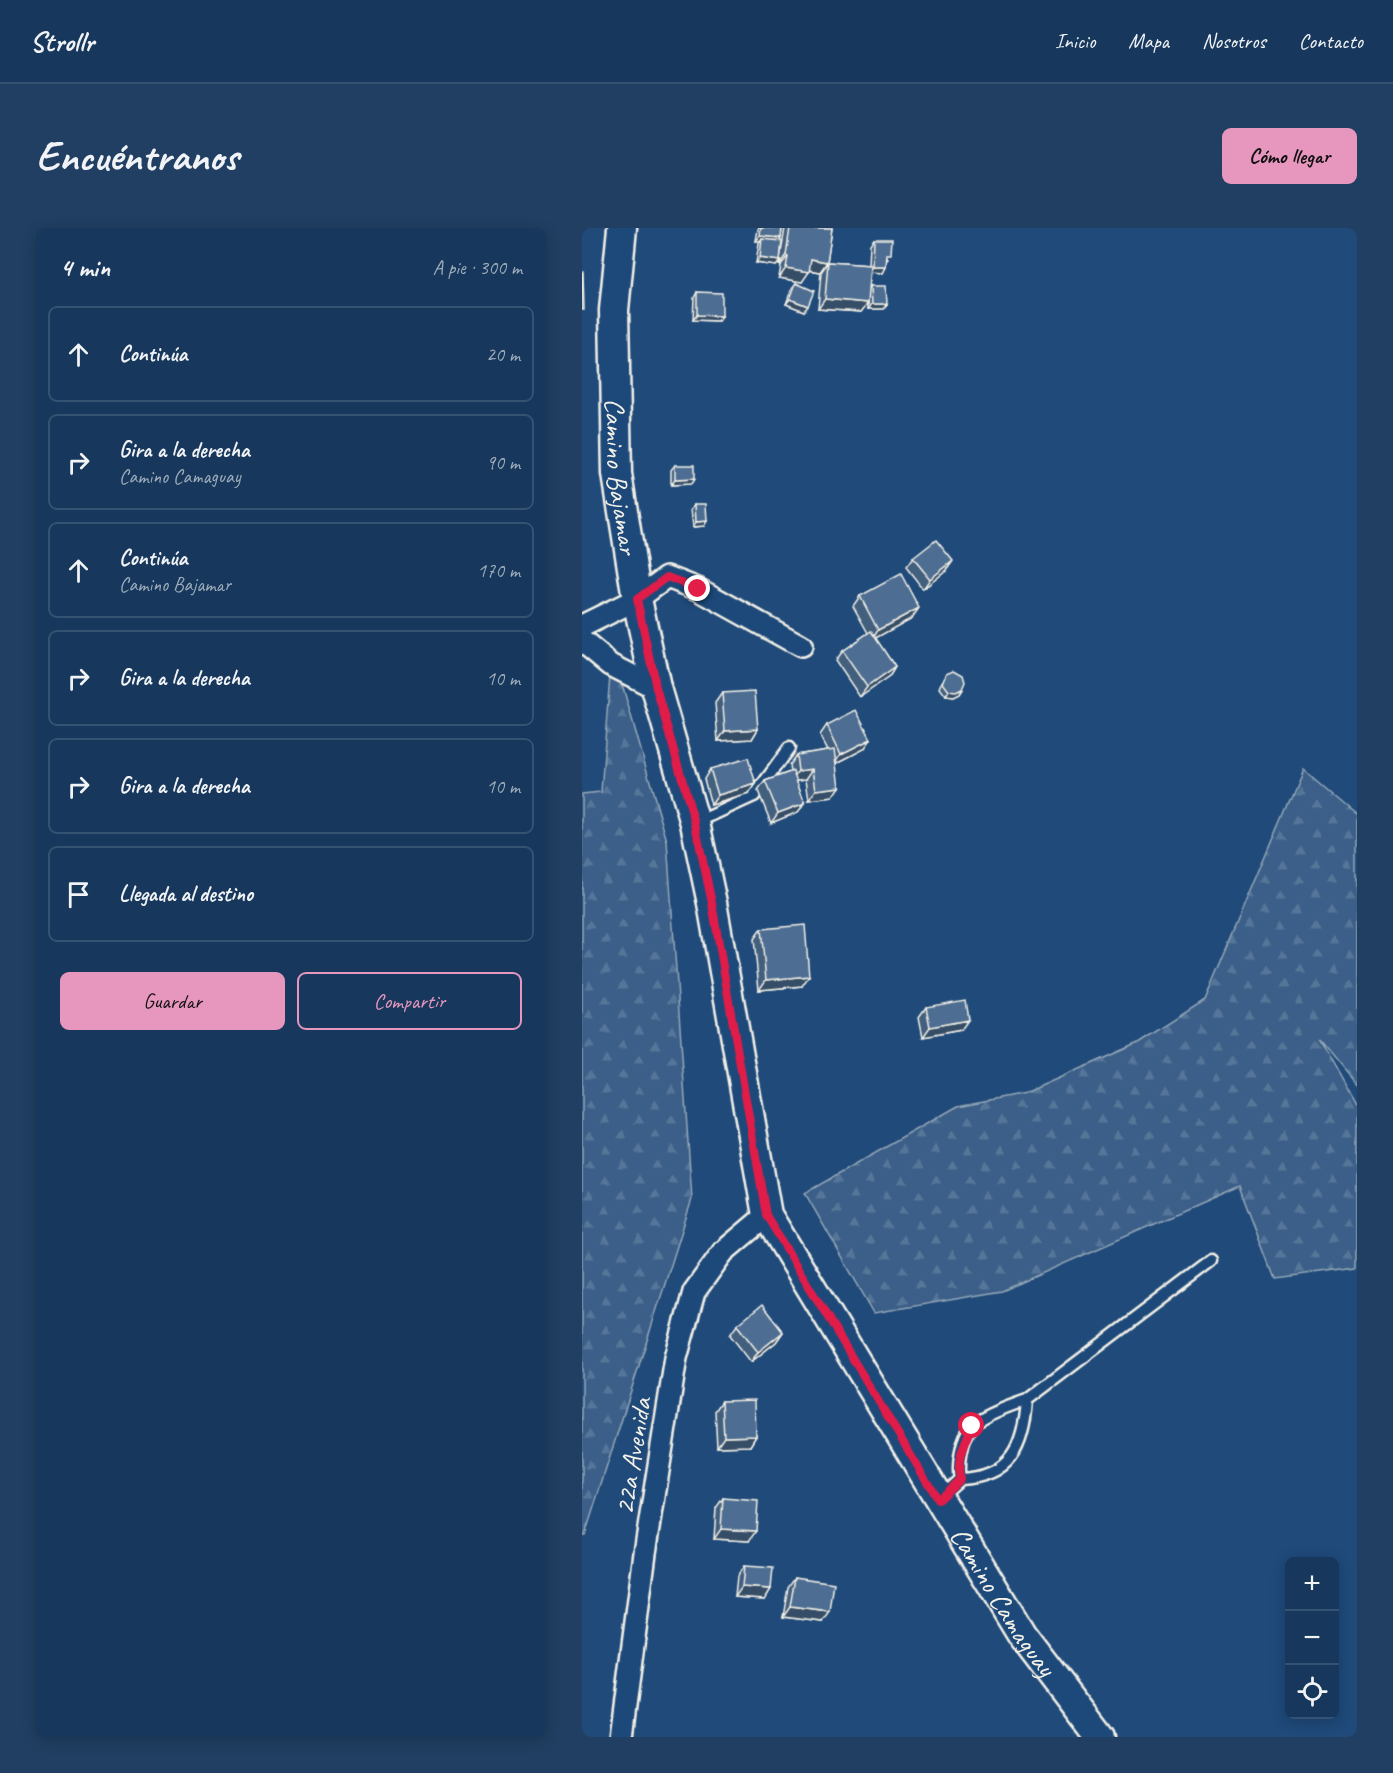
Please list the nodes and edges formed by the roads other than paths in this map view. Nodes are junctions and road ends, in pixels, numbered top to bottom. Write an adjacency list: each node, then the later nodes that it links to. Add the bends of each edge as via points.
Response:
1 (622, 228): 2 (street, Camino Bajamar, via 614,310 617,474)
2 (637, 599): 3 (street); 5 (street, via 667,577 698,589); 6 (street, Camino Bajamar)
3 (582, 626)
4 (582, 641): 6 (street, via 611,665)
5 (801, 646)
6 (656, 688): 8 (street, Camino Bajamar)
7 (789, 748): 8 (lane, via 754,796)
8 (695, 824): 9 (street, Camino Bajamar)
9 (766, 1215): 13 (street, Camino Camaguay); 14 (street, 22a Avenida, via 723,1252 694,1292 676,1358)
10 (1211, 1261): 11 (lane)
11 (1027, 1400): 12 (lane, via 1003,1408 972,1426 960,1456); 12 (lane, via 1026,1425 1005,1465 977,1479)
12 (960, 1479): 13 (lane)
13 (938, 1500): 15 (street, Camino Camaguay, via 1022,1635)
14 (621, 1737)
15 (1100, 1737)

